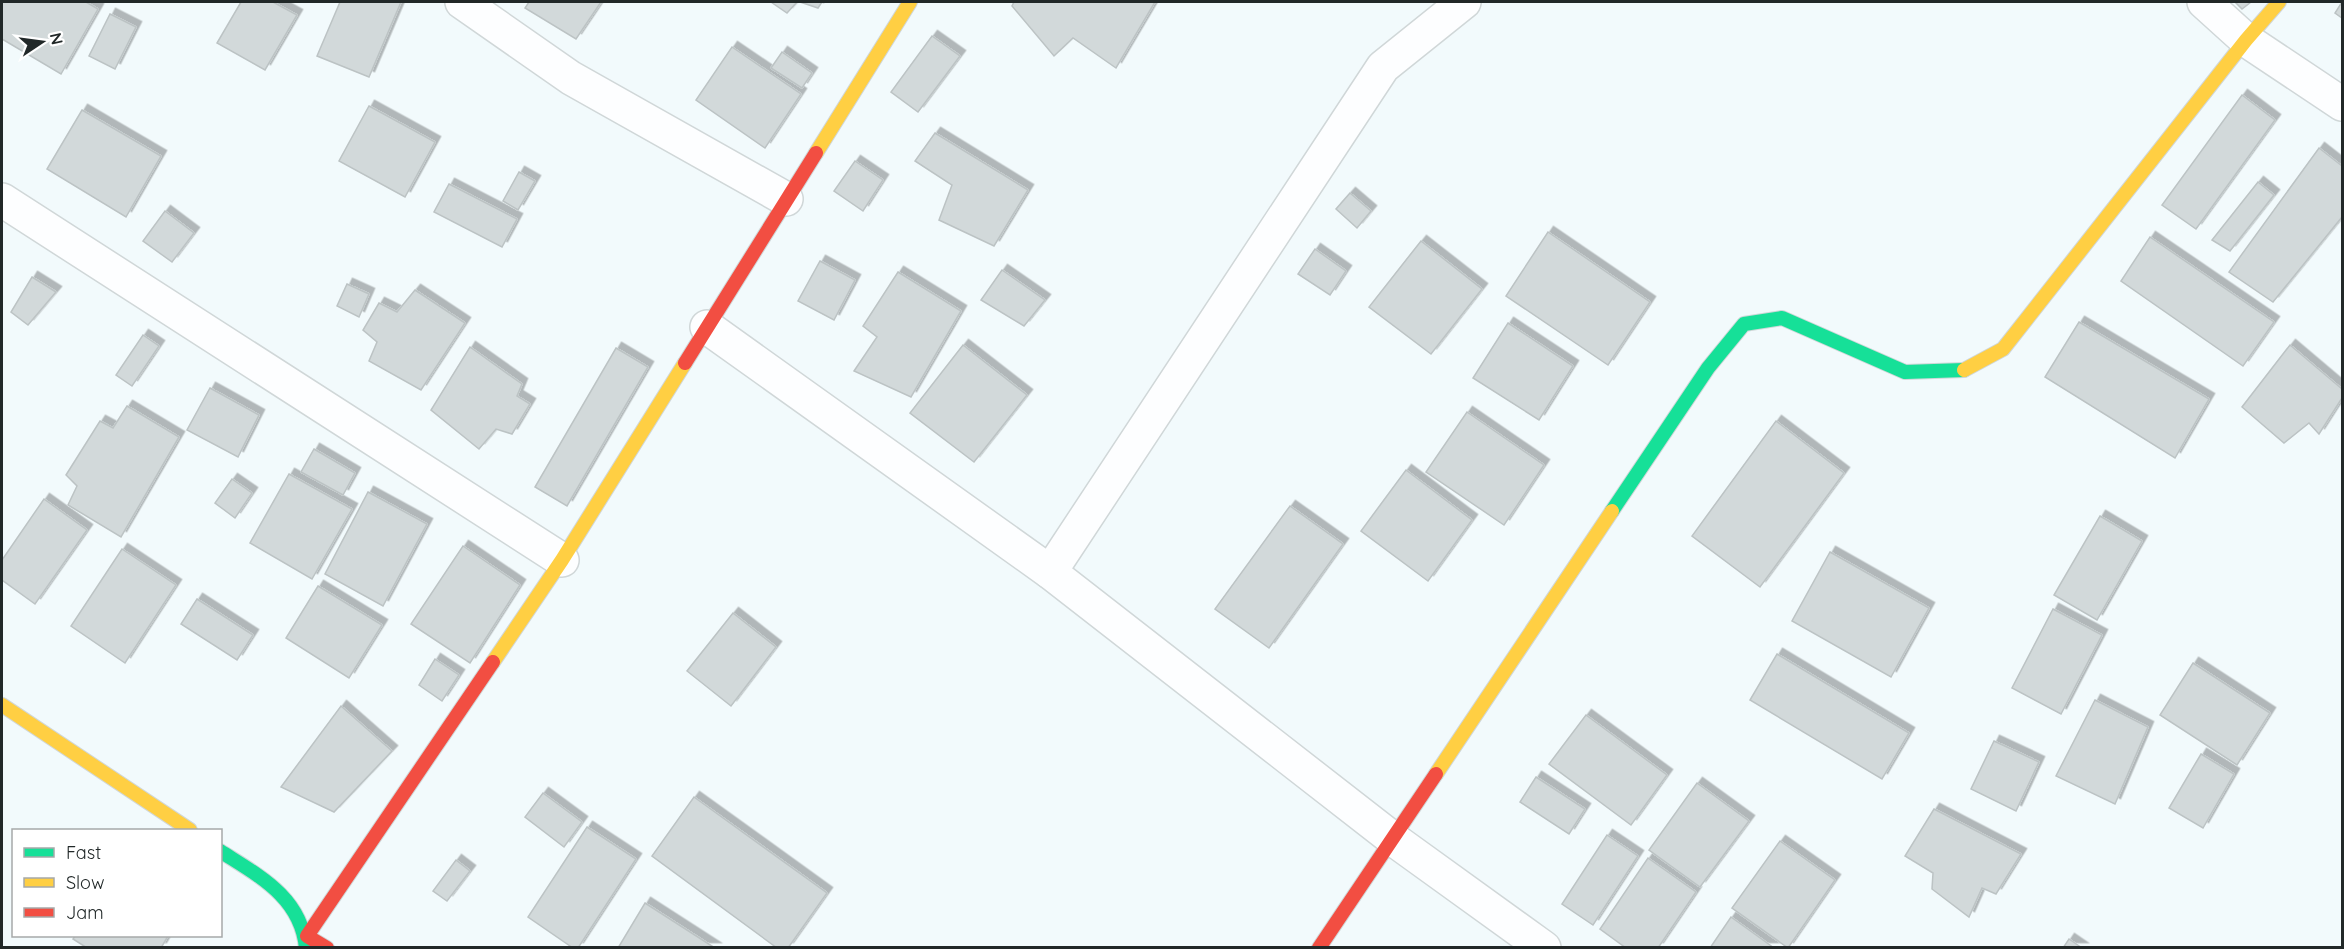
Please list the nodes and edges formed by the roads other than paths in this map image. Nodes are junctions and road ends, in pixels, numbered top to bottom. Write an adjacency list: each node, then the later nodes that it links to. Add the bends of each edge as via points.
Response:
1 (462, 2): 8 (street, via 571,78)
2 (910, 2): 8 (street)
3 (1464, 2): 12 (street, via 1383,68)
4 (2204, 2): 6 (street)
5 (2279, 2): 6 (street)
6 (2246, 40): 7 (street); 15 (street, via 2003,349 1963,371 1905,372 1782,318 1744,324 1708,368)
7 (2343, 104)
8 (786, 199): 10 (street)
9 (2, 200): 11 (street)
10 (707, 327): 11 (street); 12 (street)
11 (562, 560): 17 (street)
12 (1050, 572): 15 (street)
13 (2, 705): 14 (street)
14 (187, 829)
15 (1393, 839): 19 (street); 20 (street)
16 (222, 852): 17 (street, via 273,886 294,909)
17 (307, 942): 18 (street)
18 (327, 948)
19 (1319, 948)
20 (1544, 948)

